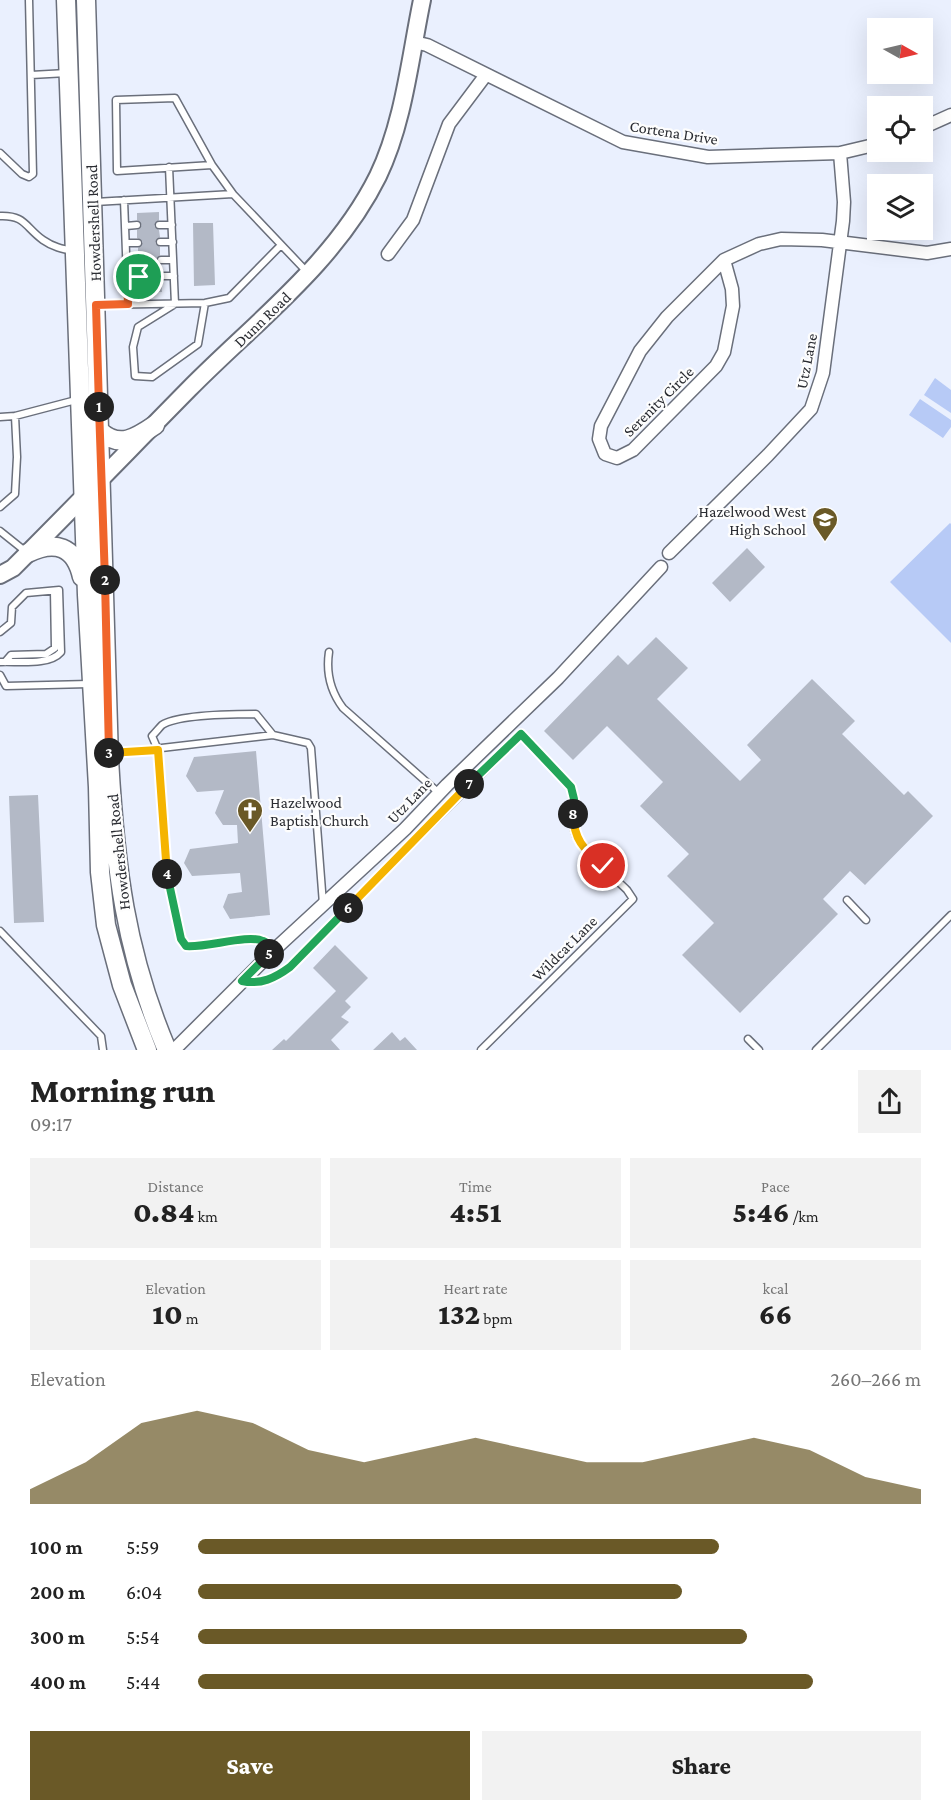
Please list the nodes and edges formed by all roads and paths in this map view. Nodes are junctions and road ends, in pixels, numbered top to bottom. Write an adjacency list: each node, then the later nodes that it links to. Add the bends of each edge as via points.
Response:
1 (29, 0): 7 (lane)
2 (66, 0): 6 (main road, Howdershell Road)
3 (86, 0): 19 (main road, Howdershell Road)
4 (422, 0): 5 (street, Dunn Road)
5 (414, 42): 8 (street, Cortena Drive); 39 (street, Dunn Road, via 390,147 379,175 364,203)
6 (69, 73): 7 (lane); 32 (main road, Howdershell Road)
7 (31, 75): 12 (lane, via 33,174 22,174)
8 (485, 76): 13 (street, Cortena Drive, via 623,142 708,157); 33 (street, via 449,124 413,220)
9 (951, 115): 10 (street)
10 (933, 123)
11 (867, 147): 13 (street, Cortena Drive)
12 (0, 153)
13 (840, 153): 29 (street, Utz Lane, via 844,202)
14 (212, 165): 15 (lane); 15 (lane, via 175,98 116,100 117,171); 16 (lane)
15 (170, 167): 17 (lane)
16 (233, 194): 17 (lane); 30 (lane)
17 (172, 198): 18 (lane); 23 (lane)
18 (124, 200): 19 (lane); 24 (lane)
19 (93, 202): 47 (main road, Howdershell Road)
20 (0, 216): 32 (lane, via 17,217 56,248)
21 (137, 225): 24 (lane)
22 (159, 225): 23 (lane)
23 (172, 225): 26 (lane)
24 (126, 226): 27 (lane)
25 (160, 242): 26 (lane)
26 (173, 242): 37 (lane)
27 (126, 243): 28 (lane); 34 (lane)
28 (138, 243)
29 (840, 243): 31 (street, Serenity Circle, via 927,254); 38 (street, Serenity Circle, via 781,239); 58 (street, Utz Lane, via 823,373 811,409)
30 (281, 245): 39 (lane); 44 (lane, via 230,298)
31 (951, 249)
32 (75, 251): 48 (main road, Howdershell Road)
33 (388, 254)
34 (127, 260): 35 (lane); 42 (lane)
35 (138, 260)
36 (160, 260): 37 (lane)
37 (173, 260): 41 (lane)
38 (724, 260): 38 (street, Serenity Circle, via 667,317 640,351 601,426 599,439 605,454 617,458 633,450 716,366 728,340 733,306)
39 (309, 273): 51 (street, Dunn Road)
40 (161, 276): 41 (lane)
41 (174, 276): 46 (lane)
42 (127, 277): 43 (lane); 45 (lane)
43 (139, 277)
44 (205, 303): 46 (lane); 46 (lane, via 198,344 152,376 135,375 133,347 138,327)
45 (128, 304): 46 (lane); 47 (lane)
46 (174, 304)
47 (96, 305): 52 (main road, Howdershell Road)
48 (80, 399): 49 (lane); 54 (main road, Howdershell Road)
49 (15, 416): 50 (lane); 55 (lane, via 15,494)
50 (0, 417)
51 (155, 425): 52 (main road, via 129,441 116,440); 53 (street, Dunn Road)
52 (100, 430): 53 (main road, Howdershell Road)
53 (101, 479): 54 (street, Dunn Road); 69 (main road, Howdershell Road)
54 (83, 498): 57 (street, Dunn Road); 61 (main road, Howdershell Road)
55 (0, 507)
56 (0, 531): 57 (lane)
57 (28, 553): 60 (street, Dunn Road); 61 (main road, via 42,546 68,551 76,560)
58 (669, 553)
59 (661, 567): 70 (street, Utz Lane, via 558,678)
60 (0, 575)
61 (87, 595): 66 (main road, Howdershell Road)
62 (0, 632): 64 (lane, via 11,622 12,607 26,593 59,590 62,652 48,660)
63 (329, 652): 70 (lane, via 326,666 343,708)
64 (2, 662)
65 (0, 675): 66 (lane, via 6,686)
66 (92, 684): 80 (main road, Howdershell Road, via 106,925 122,986)
67 (273, 735): 68 (lane); 68 (lane, via 256,714 200,716 164,724 152,735); 72 (lane, via 308,743 311,748)
68 (158, 750): 69 (lane); 76 (lane, via 166,868 181,939 186,946 196,947 252,939 263,941)
69 (109, 754): 81 (main road, Howdershell Road, via 117,876 127,930 145,994)
70 (439, 793): 72 (street, Utz Lane)
71 (847, 900): 74 (lane)
72 (323, 905): 76 (street, Utz Lane)
73 (951, 915): 85 (lane)
74 (866, 920)
75 (0, 931): 79 (lane, via 100,1036)
76 (274, 950): 77 (street, Utz Lane)
77 (242, 981): 82 (street, Utz Lane); 83 (lane, Wildcat Lane, via 265,981 290,967 521,734 571,787 574,830 581,845 633,899)
78 (748, 1039): 84 (lane)
79 (104, 1050)
80 (147, 1050)
81 (167, 1050)
82 (174, 1050)
83 (481, 1050)
84 (759, 1050)
85 (816, 1050)

